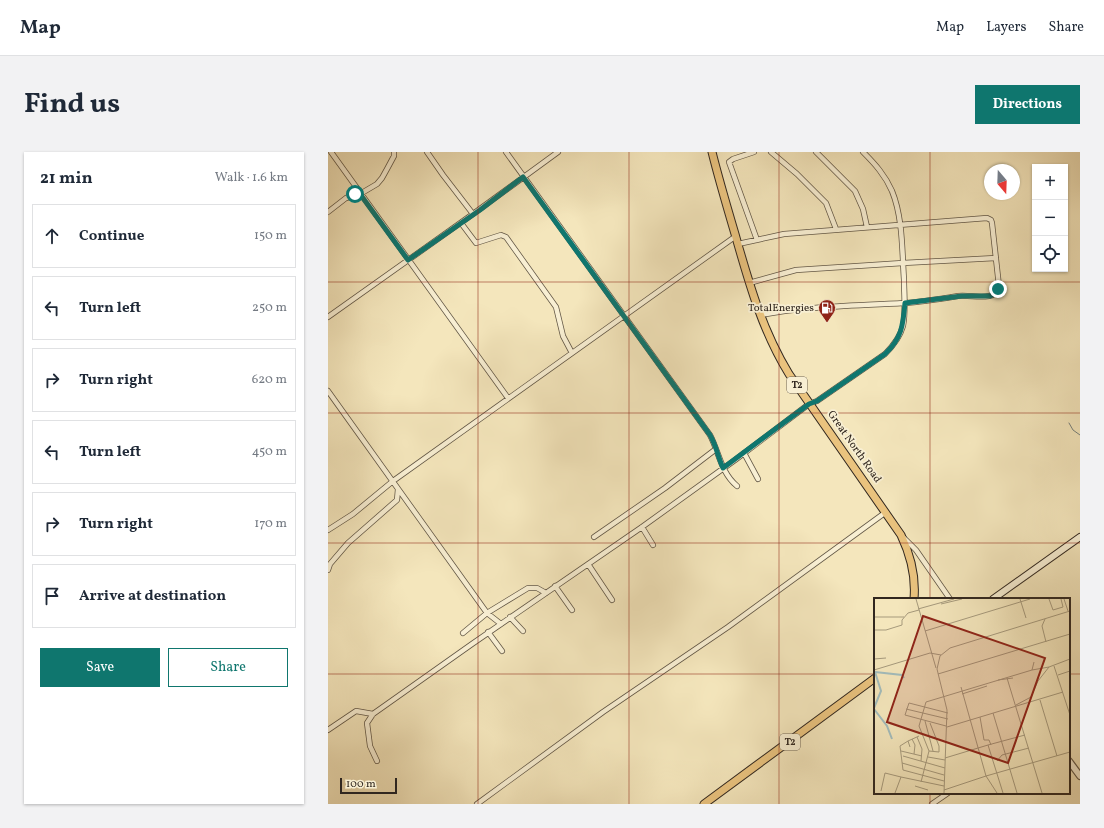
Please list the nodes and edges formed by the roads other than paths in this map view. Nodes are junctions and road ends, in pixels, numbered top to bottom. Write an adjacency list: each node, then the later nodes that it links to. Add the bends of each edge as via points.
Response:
1 (331, 152): 12 (street)
2 (394, 152): 12 (street, via 382,178)
3 (427, 152): 14 (street)
4 (506, 152): 11 (street)
5 (558, 152): 11 (street)
6 (712, 152): 19 (highway, Great North Road / T2)
7 (754, 152): 20 (street, via 729,162)
8 (771, 152): 18 (street, via 826,203)
9 (816, 152): 17 (street, via 855,191)
10 (863, 152): 16 (street, via 884,175 892,192)
11 (523, 177): 14 (street); 27 (street)
12 (360, 194): 13 (street, via 346,198); 23 (street)
13 (328, 212)
14 (473, 214): 15 (street)
15 (462, 222): 23 (street); 30 (street, via 476,243 501,235 506,237 556,307 562,336)
16 (899, 225): 17 (street); 22 (street, via 989,219 992,223); 24 (street)
17 (867, 227): 18 (street)
18 (836, 229): 20 (street, via 784,234)
19 (736, 236): 21 (highway, Great North Road / T2); 27 (street)
20 (757, 240): 21 (street)
21 (738, 244): 25 (highway, Great North Road / T2)
22 (996, 258): 24 (street); 26 (street, via 999,286 998,291 990,296 962,296)
23 (408, 260): 29 (street); 32 (street)
24 (903, 263): 25 (street, via 796,270); 26 (street)
25 (749, 283): 28 (highway, Great North Road / T2)
26 (905, 303): 28 (street, via 816,307); 33 (street, via 903,325 892,347 817,401)
27 (624, 315): 30 (street); 34 (street, via 710,435)
28 (760, 315): 33 (highway, Great North Road / T2, via 776,352)
29 (328, 317)
30 (572, 353): 32 (street)
31 (328, 391): 38 (street)
32 (508, 398): 38 (street)
33 (809, 404): 35 (street); 41 (highway, Great North Road / T2)
34 (716, 449): 36 (street); 46 (street, via 666,488)
35 (744, 453): 36 (street); 37 (street)
36 (723, 468): 39 (street); 42 (street)
37 (758, 479)
38 (393, 481): 40 (street); 43 (street, via 353,514)
39 (737, 486)
40 (398, 489): 49 (street, via 397,500 348,543); 57 (street)
41 (886, 512): 44 (highway, Great North Road / T2); 71 (street)
42 (642, 526): 47 (street); 48 (street)
43 (328, 530)
44 (901, 535): 52 (highway, Great North Road / T2, via 908,550 914,576); 53 (street, via 916,550)
45 (1080, 536): 54 (main road)
46 (594, 537)
47 (653, 545)
48 (588, 564): 50 (street); 55 (street)
49 (328, 570)
50 (555, 586): 51 (street); 56 (street)
51 (546, 593): 57 (street, via 537,588 528,588); 58 (street)
52 (914, 598)
53 (949, 598)
54 (994, 598)
55 (612, 600)
56 (572, 610)
57 (487, 613): 59 (street); 62 (street)
58 (510, 617): 59 (street); 60 (street)
59 (500, 624): 61 (street)
60 (523, 631)
61 (488, 632): 63 (street); 65 (street)
62 (463, 633)
63 (502, 651)
64 (874, 679): 72 (highway, T2)
65 (373, 714): 66 (street, via 356,711); 67 (street, via 367,723 370,746)
66 (328, 730)
67 (377, 761)
68 (1070, 762): 69 (street)
69 (1080, 776)
70 (947, 794): 73 (street)
71 (477, 804)
72 (704, 804)
73 (932, 804)

